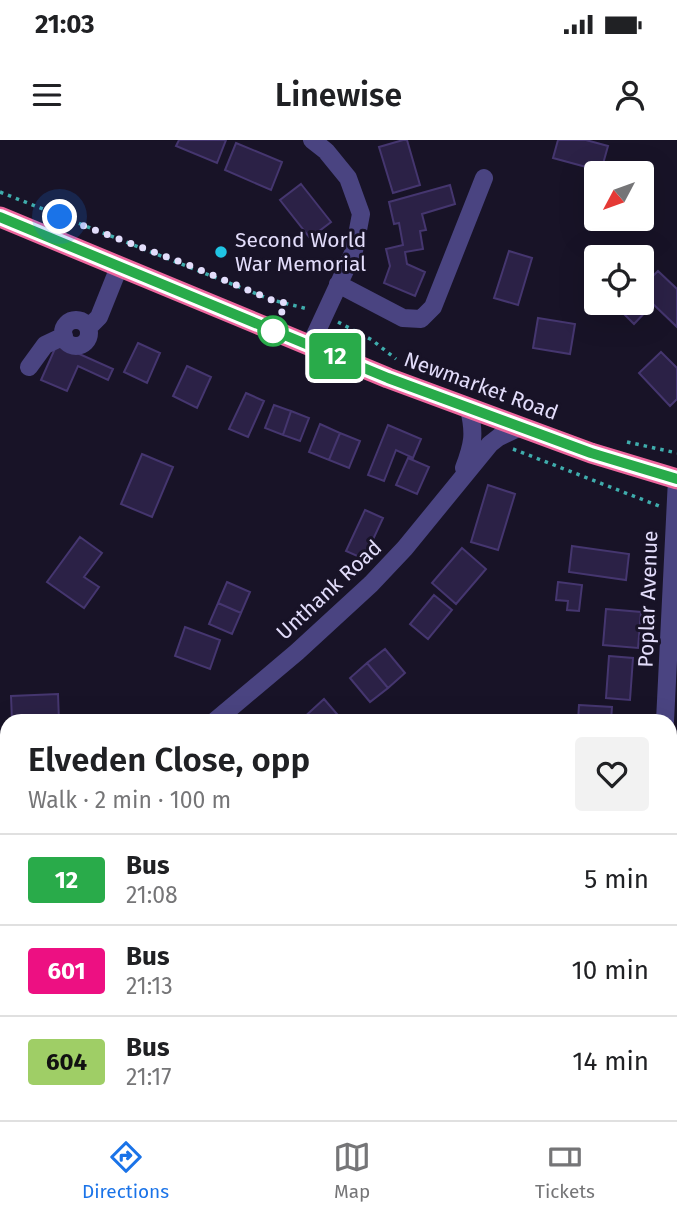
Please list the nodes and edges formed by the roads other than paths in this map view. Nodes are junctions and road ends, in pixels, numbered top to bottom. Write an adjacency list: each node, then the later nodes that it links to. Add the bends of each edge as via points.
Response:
1 (312, 140): 5 (street, via 348,178 361,214 354,251)
2 (484, 178): 5 (street, via 433,307 421,319 403,318)
3 (0, 217): 4 (highway, Newmarket Road)
4 (119, 267): 6 (highway, Newmarket Road); 7 (street, via 99,317 88,328 82,321 73,321 64,336 45,345)
5 (338, 284): 6 (street)
6 (310, 346): 8 (highway, Newmarket Road)
7 (29, 367)
8 (469, 409): 9 (highway, Newmarket Road); 10 (street, Unthank Road, via 474,430)
9 (520, 427): 10 (street, Unthank Road, via 486,448); 11 (highway, Newmarket Road)
10 (460, 478): 12 (street, Unthank Road, via 371,584)
11 (677, 479): 13 (street, Poplar Avenue)
12 (223, 714)
13 (665, 714)

